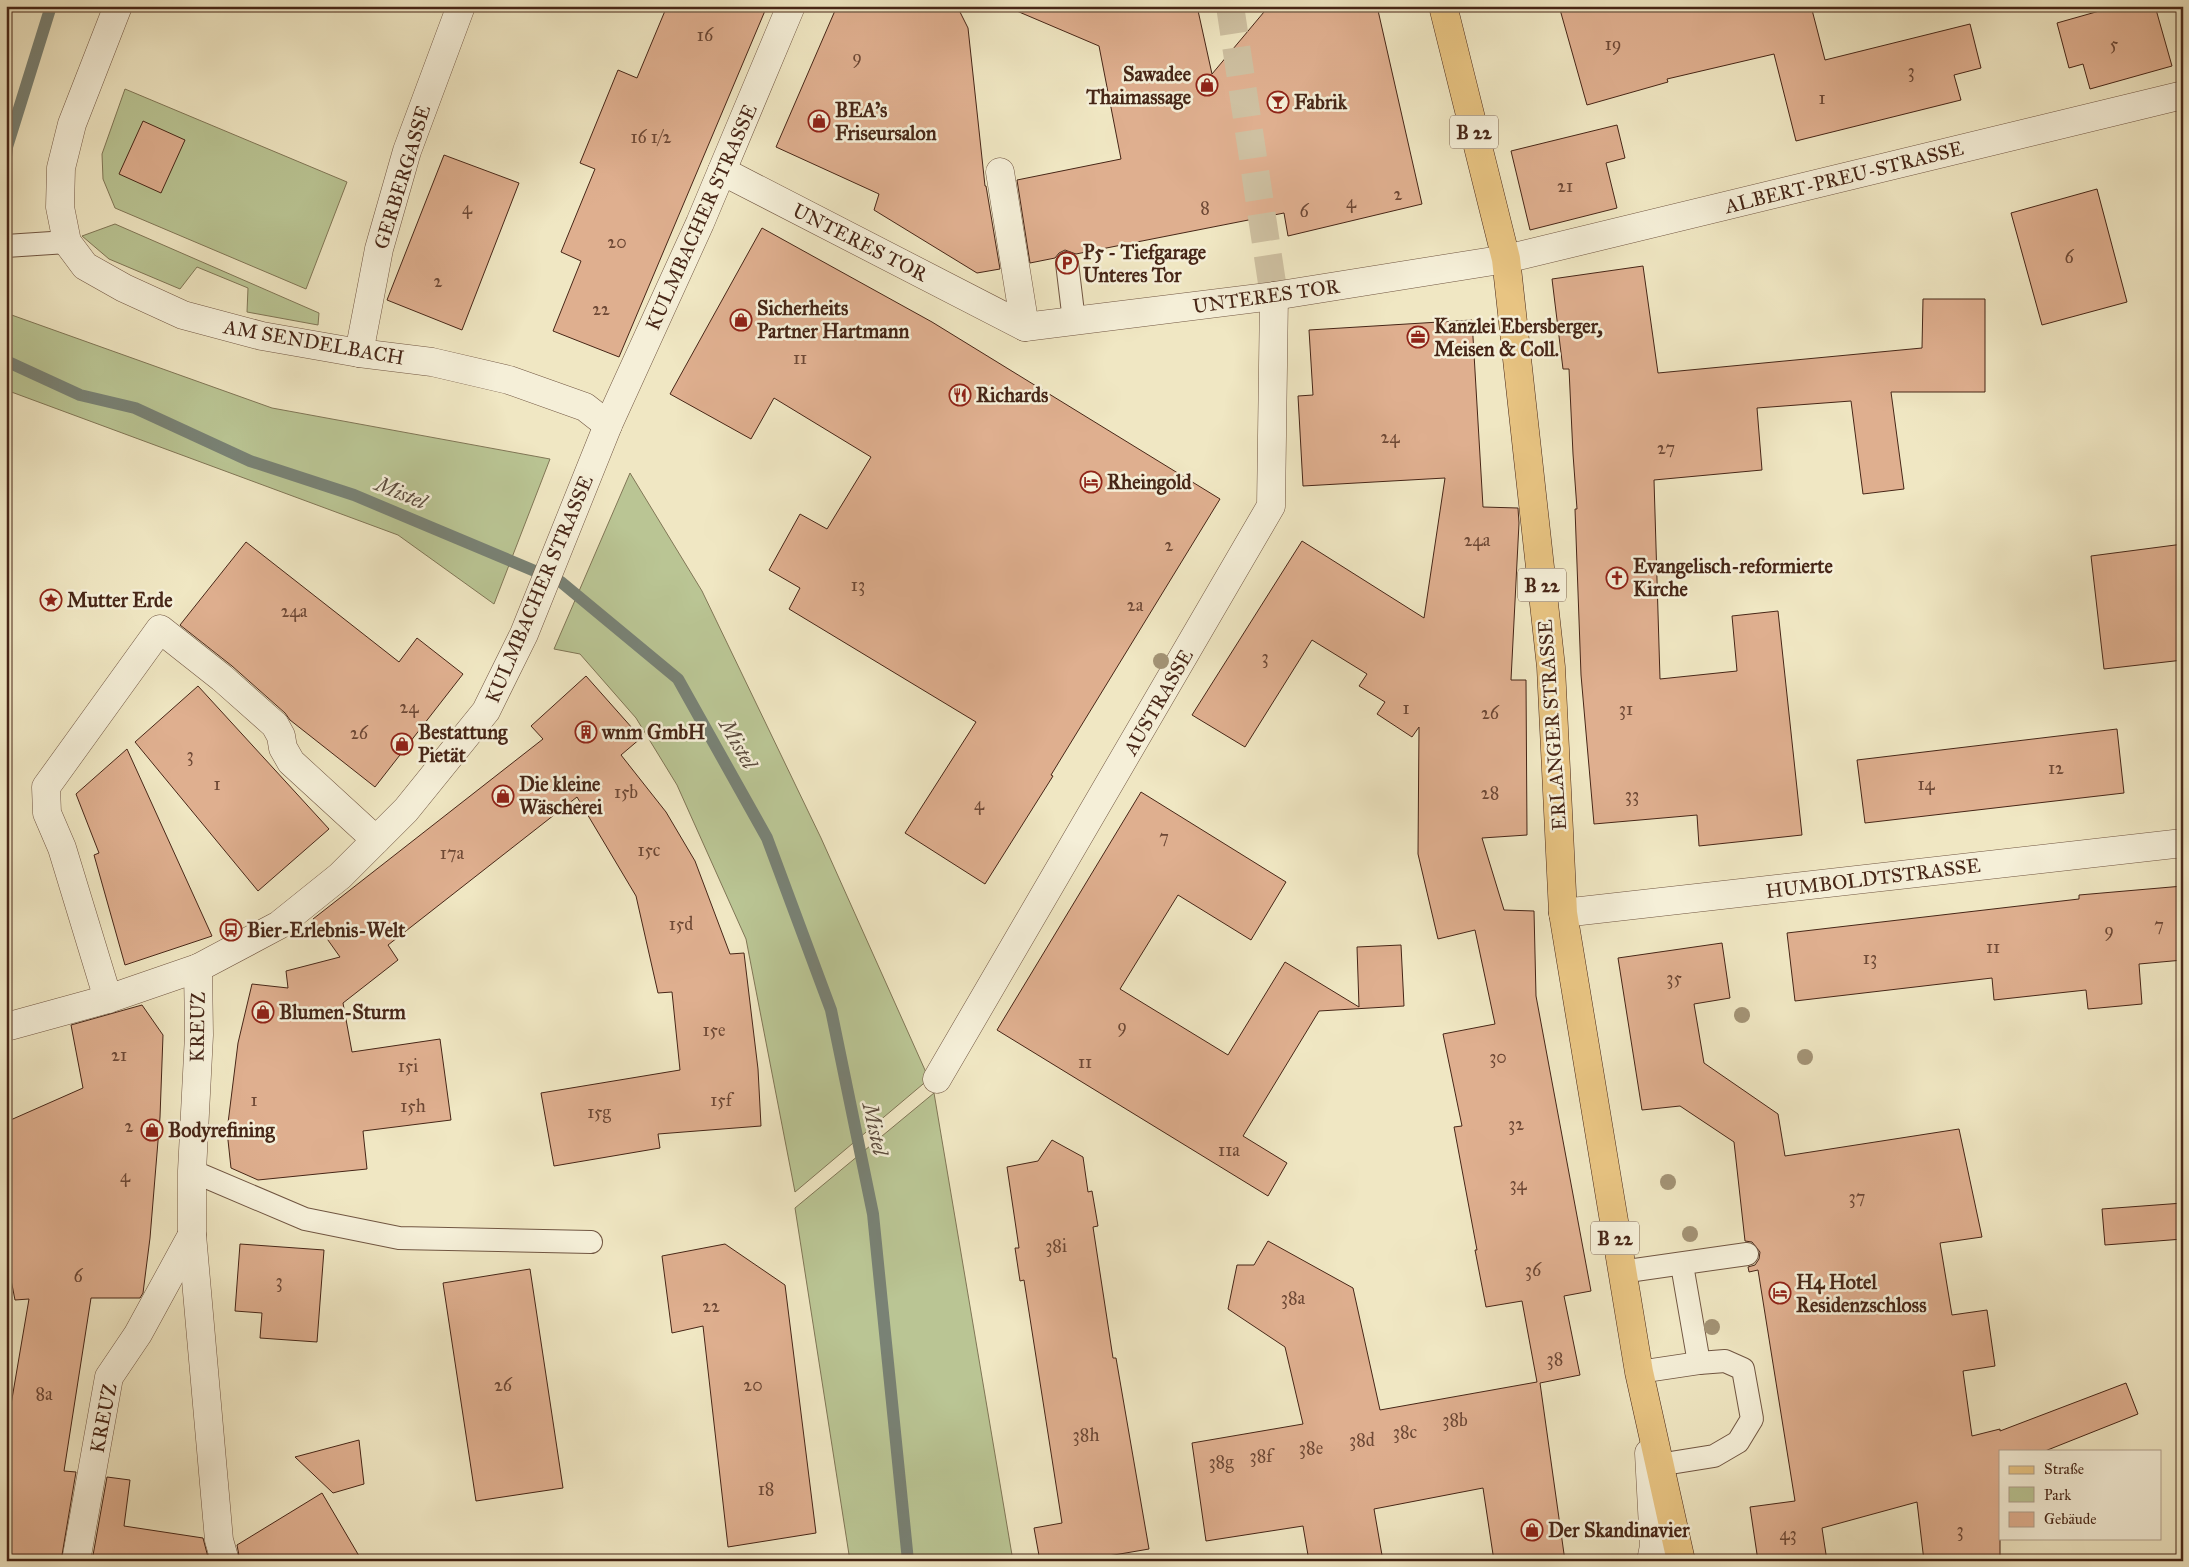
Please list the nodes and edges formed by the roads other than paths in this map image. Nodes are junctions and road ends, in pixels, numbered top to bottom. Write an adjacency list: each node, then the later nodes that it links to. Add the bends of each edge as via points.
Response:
1 (118, 6): 8 (street, AM SENDELBACH, via 72,124 61,168 60,207)
2 (461, 6): 15 (street, GERBERGASSE, via 407,151 379,249)
3 (792, 6): 6 (street, KULMBACHER STRASSE)
4 (1443, 6): 10 (main road, ERLANGER STRASSE / B 22)
5 (2183, 95): 10 (street, ALBERT-PREU-STRASSE)
6 (722, 171): 14 (street, UNTERES TOR); 16 (street, KULMBACHER STRASSE)
7 (1000, 172): 14 (street)
8 (67, 242): 9 (lane); 15 (street, AM SENDELBACH, via 85,266 183,315 262,336)
9 (6, 246)
10 (1506, 258): 12 (street, UNTERES TOR); 19 (main road, ERLANGER STRASSE / B 22, via 1551,667)
11 (1067, 263): 13 (lane)
12 (1274, 296): 13 (street, UNTERES TOR); 23 (street, AUSTRASSE, via 1271,506)
13 (1074, 322): 14 (street, UNTERES TOR)
14 (1025, 326)
15 (359, 353): 16 (street, AM SENDELBACH, via 432,362 509,380 585,407)
16 (604, 436): 17 (street, KULMBACHER STRASSE, via 524,634 486,711 406,810)
17 (376, 840): 20 (street, KULMBACHER STRASSE, via 340,876 279,925); 21 (street, via 291,762 276,725 160,629 46,787 47,813 62,848)
18 (2183, 843): 19 (street, HUMBOLDTSTRASSE)
19 (1563, 913): 29 (main road, ERLANGER STRASSE / B 22)
20 (198, 968): 21 (street, KULMBACHER STRASSE); 24 (street, KREUZ, via 199,1035)
21 (108, 999): 22 (street, KULMBACHER STRASSE)
22 (6, 1027)
23 (937, 1079)
24 (192, 1171): 25 (street, KREUZ); 26 (lane, via 305,1219 400,1238)
25 (192, 1236): 34 (street, KREUZ, via 138,1334 109,1377); 35 (street, KREUZ, via 218,1540)
26 (591, 1242)
27 (1747, 1254): 28 (lane)
28 (1682, 1264): 29 (lane); 30 (lane)
29 (1621, 1272): 31 (main road, ERLANGER STRASSE / B 22)
30 (1699, 1363): 31 (lane); 33 (lane, via 1725,1361 1743,1369 1752,1419 1738,1442 1714,1456)
31 (1639, 1372): 32 (main road, ERLANGER STRASSE / B 22)
32 (1647, 1416): 33 (main road, ERLANGER STRASSE / B 22); 36 (street, ERLANGER STRASSE, via 1654,1546)
33 (1658, 1465): 37 (main road, ERLANGER STRASSE / B 22)
34 (76, 1561)
35 (225, 1561)
36 (1651, 1561)
37 (1681, 1561)

